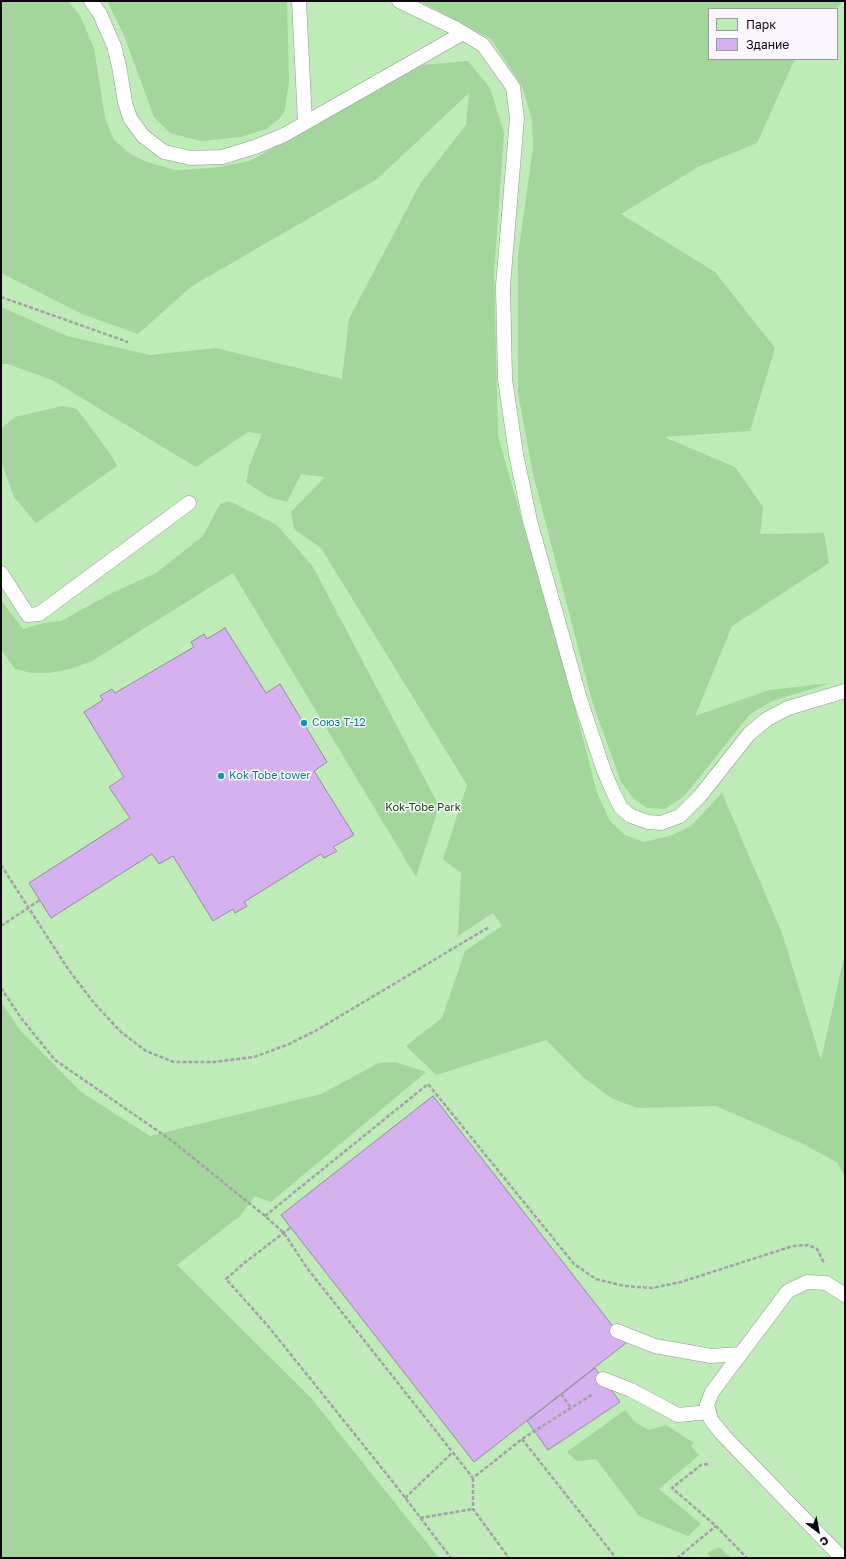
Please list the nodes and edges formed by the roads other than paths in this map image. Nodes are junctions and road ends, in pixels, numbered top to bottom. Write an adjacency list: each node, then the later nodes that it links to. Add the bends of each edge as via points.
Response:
1 (91, 1): 5 (lane, via 100,14 114,46 130,118 143,136 164,152 191,158 222,157 255,147)
2 (299, 1): 5 (lane)
3 (399, 1): 4 (lane)
4 (463, 33): 5 (lane); 8 (lane, via 483,45 513,87 517,118 503,286 505,379 530,521 580,699 604,770 621,808 631,816 648,822 661,823 680,816 700,796 749,734 767,719 788,708)
5 (305, 122)
6 (189, 503): 7 (lane, via 39,614 28,615)
7 (1, 573)
8 (845, 691)
9 (845, 1295): 11 (lane, via 826,1283 807,1282 788,1291)
10 (617, 1331): 11 (lane, via 655,1346 711,1356)
11 (740, 1354): 13 (lane, via 712,1392 707,1405)
12 (603, 1379): 13 (lane, via 631,1390 678,1415)
13 (709, 1412): 14 (lane, via 711,1420 724,1436)
14 (842, 1558)

